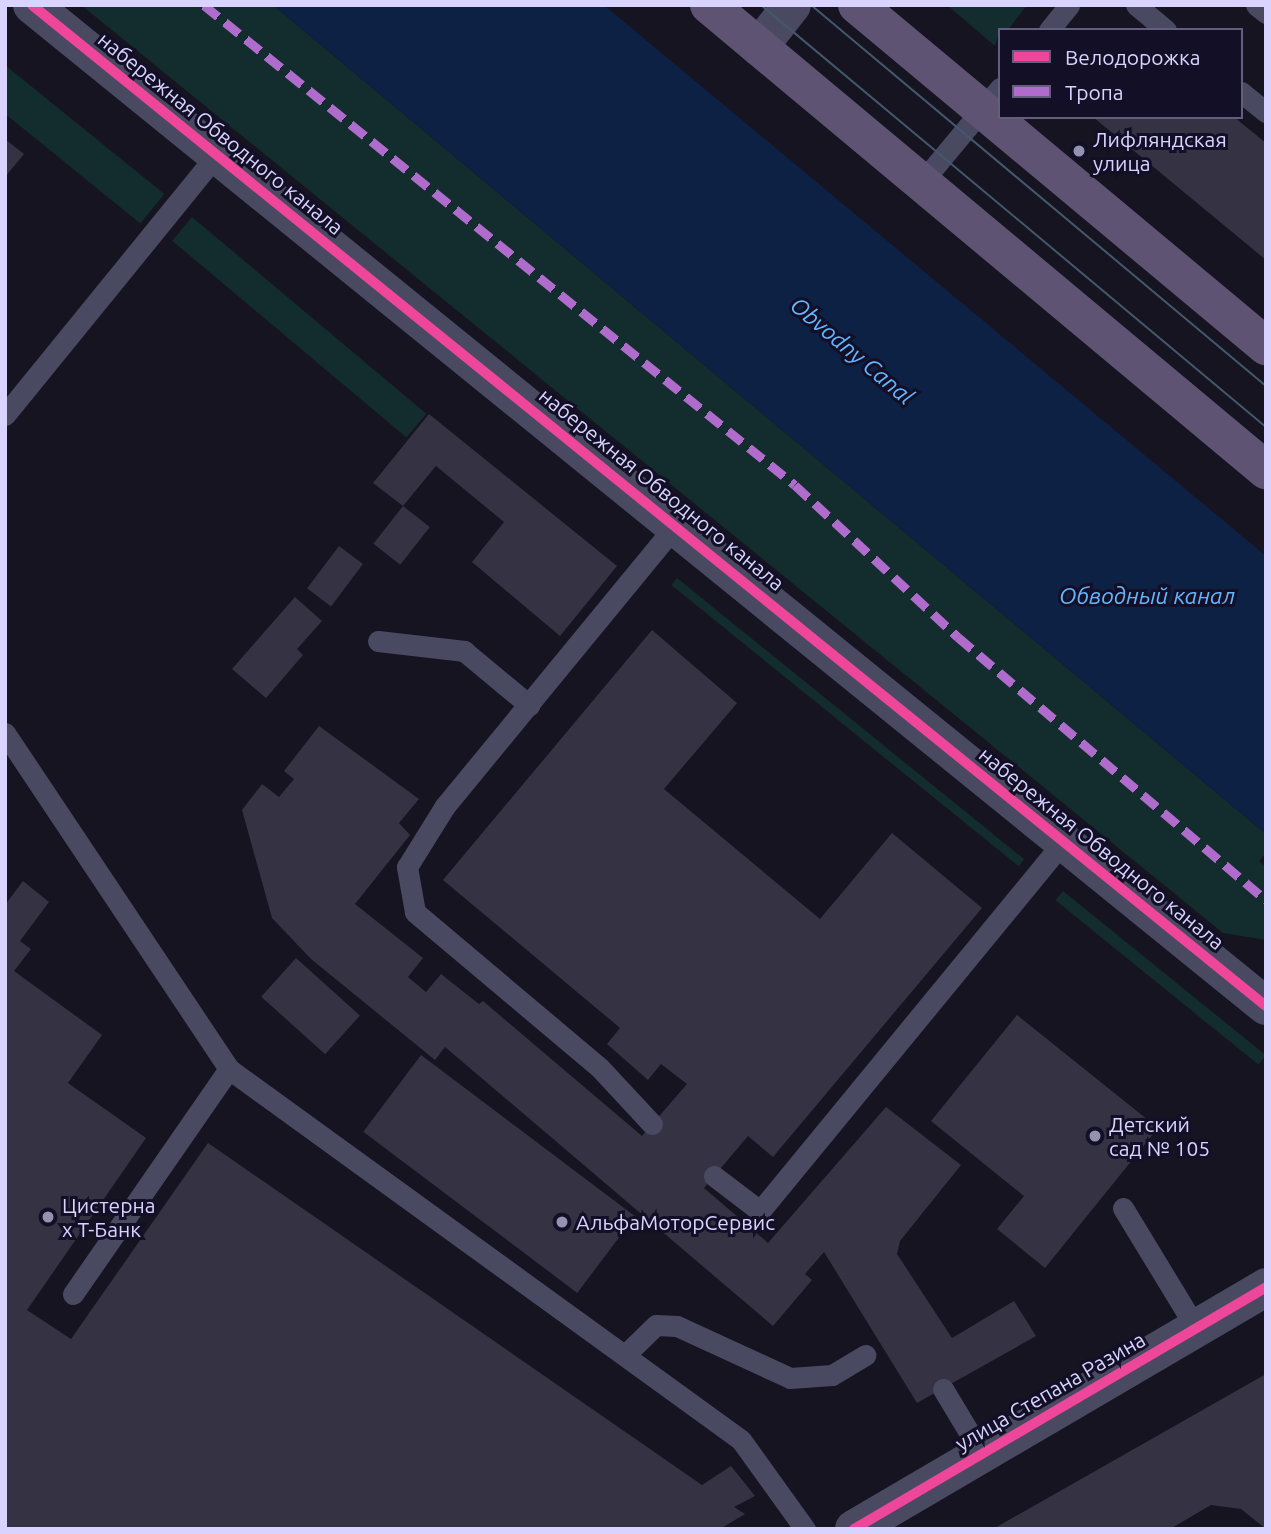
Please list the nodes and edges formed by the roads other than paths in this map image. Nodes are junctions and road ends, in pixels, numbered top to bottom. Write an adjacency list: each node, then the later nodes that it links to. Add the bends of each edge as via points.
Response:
1 (33, 5): 16 (street, набережная Обводного канала)
2 (709, 5): 11 (main road)
3 (792, 5): 11 (street)
4 (857, 5): 13 (main road)
5 (1069, 5): 9 (lane)
6 (1136, 5): 10 (lane)
7 (1255, 5): 8 (lane)
8 (1266, 13)
9 (1051, 28)
10 (1164, 28)
11 (759, 47): 17 (main road)
12 (1243, 94): 14 (lane)
13 (991, 99): 17 (lane)
14 (1266, 112)
15 (1013, 119): 18 (main road)
16 (217, 154): 19 (lane); 21 (street, набережная Обводного канала)
17 (921, 183): 20 (main road)
18 (1266, 346)
19 (5, 415)
20 (1266, 470)
21 (676, 525): 23 (lane); 25 (street, набережная Обводного канала)
22 (379, 641): 23 (lane, via 464,651)
23 (528, 705): 28 (lane, via 445,806 407,867 415,912 600,1068)
24 (5, 733): 27 (lane)
25 (1063, 842): 26 (street, набережная Обводного канала); 29 (lane, via 760,1211)
26 (1266, 1006)
27 (229, 1069): 32 (lane); 34 (lane)
28 (652, 1124)
29 (714, 1177)
30 (1123, 1208): 33 (lane)
31 (1266, 1287): 33 (street, улица Степана Разина)
32 (73, 1294)
33 (1196, 1328): 37 (street, улица Степана Разина)
34 (625, 1355): 35 (lane, via 656,1325 677,1326 790,1378 832,1375); 39 (lane, via 741,1440)
35 (865, 1355)
36 (943, 1389): 37 (lane)
37 (982, 1454): 38 (street, улица Степана Разина)
38 (857, 1528)
39 (805, 1529)

